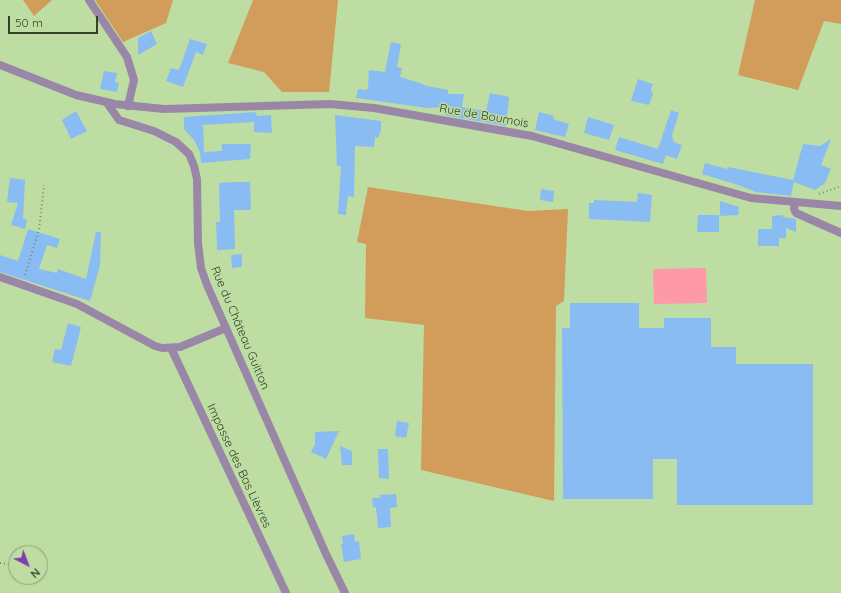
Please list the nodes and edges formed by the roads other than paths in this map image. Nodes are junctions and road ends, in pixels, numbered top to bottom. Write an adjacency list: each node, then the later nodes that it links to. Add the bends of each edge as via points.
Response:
1 (90, 0): 4 (street, via 127,57 134,80)
2 (0, 65): 3 (street, Rue de Boumois, via 70,92)
3 (111, 104): 4 (street, Rue de Boumois); 9 (street, Rue du Château Guitton, via 119,120 154,131 176,142 189,154 197,179 201,268)
4 (128, 106): 5 (street, Rue de Boumois, via 164,109 330,104 374,108 532,136 751,198)
5 (795, 202): 6 (street, Rue de Boumois); 7 (street, via 796,213)
6 (841, 206)
7 (841, 232)
8 (0, 277): 10 (street, via 77,304 155,346)
9 (226, 328): 10 (street, via 180,347); 12 (street, Rue du Château Guitton)
10 (171, 348): 11 (street, Impasse des Bas Lièvres)
11 (286, 593)
12 (345, 593)

